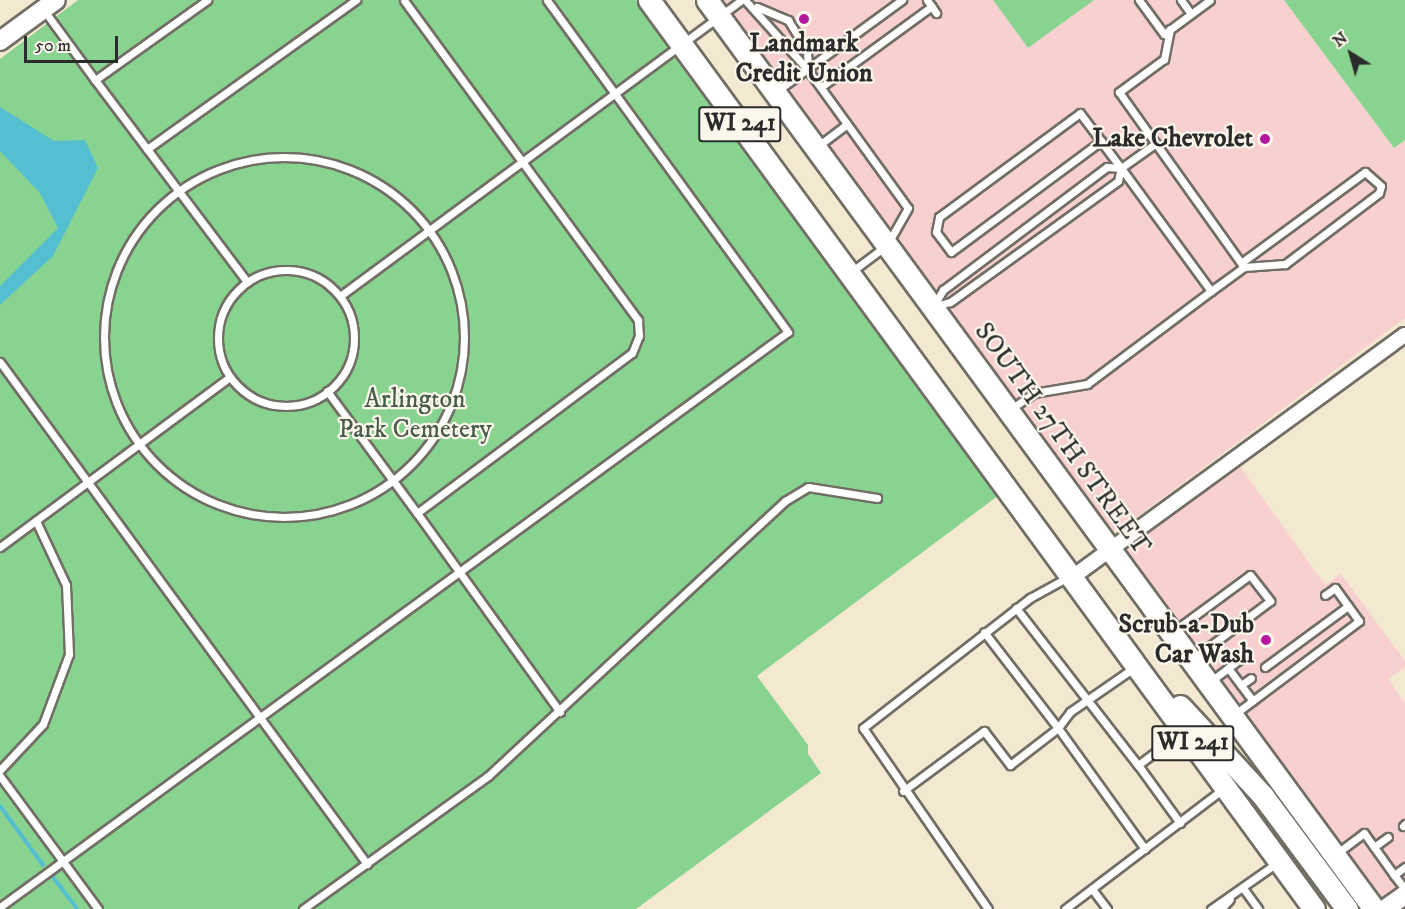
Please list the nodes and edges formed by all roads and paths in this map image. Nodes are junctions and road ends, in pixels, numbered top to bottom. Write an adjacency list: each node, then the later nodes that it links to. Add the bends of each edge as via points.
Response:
1 (207, 0): 21 (lane)
2 (356, 0): 29 (lane)
3 (404, 0): 30 (lane)
4 (547, 0): 24 (lane)
5 (649, 0): 19 (main road, WI 241)
6 (707, 0): 16 (main road, SOUTH 27TH STREET / WI 241)
7 (743, 0): 14 (lane); 16 (lane)
8 (902, 0): 20 (lane)
9 (1139, 0): 17 (lane, via 1164,34)
10 (1181, 0): 15 (lane)
11 (1210, 0): 15 (lane)
12 (47, 3): 18 (street); 21 (lane)
13 (932, 6): 22 (lane)
14 (757, 7): 20 (lane); 20 (lane, via 788,20 807,50)
15 (1191, 14): 17 (lane)
16 (721, 20): 19 (lane); 23 (main road, SOUTH 27TH STREET / WI 241)
17 (1170, 29): 27 (lane, via 1164,59 1119,93)
18 (0, 41)
19 (682, 46): 24 (lane); 36 (main road, WI 241)
20 (808, 70): 22 (lane); 23 (lane)
21 (95, 80): 29 (lane)
22 (821, 87): 25 (lane)
23 (775, 93): 28 (main road, SOUTH 27TH STREET / WI 241)
24 (615, 94): 30 (lane); 54 (lane, via 788,332)
25 (847, 124): 28 (lane); 34 (lane, via 908,208)
26 (1101, 141): 26 (lane, via 1080,113 939,217 936,232 951,252); 31 (lane)
27 (1155, 143): 31 (lane); 35 (lane)
28 (816, 148): 34 (main road, SOUTH 27TH STREET / WI 241)
29 (147, 149): 32 (lane)
30 (523, 163): 33 (lane); 50 (lane, via 638,320 639,336 632,353)
31 (1121, 168): 38 (lane); 40 (lane, via 1118,181 950,302); 40 (lane, via 1107,167 944,290)
32 (178, 190): 33 (lane, via 242,161 313,158 379,182); 37 (lane); 46 (lane, via 130,243 106,310 109,381)
33 (431, 230): 39 (lane); 47 (lane, via 460,294 463,365 438,431)
34 (887, 245): 36 (lane); 40 (main road, SOUTH 27TH STREET / WI 241)
35 (1243, 265): 35 (lane, via 1285,264 1379,193 1381,186 1365,172); 38 (lane)
36 (849, 273): 55 (main road, WI 241)
37 (247, 282): 39 (lane, via 286,269 316,277); 43 (lane, via 229,301 219,326 220,353)
38 (1211, 291): 45 (lane, via 1088,384 1034,393)
39 (340, 296): 44 (lane, via 354,335 351,357)
40 (933, 308): 45 (main road, SOUTH 27TH STREET / WI 241)
41 (1405, 335): 53 (street)
42 (0, 362): 48 (lane)
43 (230, 377): 44 (lane, via 258,400 276,405 294,405); 46 (lane)
44 (327, 391): 47 (lane)
45 (1009, 410): 53 (main road, SOUTH 27TH STREET / WI 241)
46 (139, 445): 47 (lane, via 191,492 257,515 327,512); 48 (lane)
47 (393, 482): 50 (lane)
48 (88, 483): 51 (lane); 72 (lane)
49 (877, 498): 71 (lane, via 808,488 784,501)
50 (417, 513): 54 (lane)
51 (36, 521): 52 (lane); 77 (lane, via 66,585 69,654 43,724)
52 (0, 548)
53 (1109, 550): 55 (street); 60 (main road, SOUTH 27TH STREET / WI 241)
54 (459, 571): 71 (lane); 72 (lane)
55 (1074, 576): 58 (lane, via 1052,582); 63 (main road, WI 241)
56 (1325, 596): 57 (lane, via 1335,588)
57 (1348, 606): 64 (lane); 70 (lane, via 1359,621)
58 (1016, 608): 59 (lane); 69 (lane)
59 (984, 632): 74 (lane); 80 (lane, via 865,721 864,735)
60 (1170, 634): 62 (main road, SOUTH 27TH STREET / WI 241); 62 (lane, via 1250,574 1270,601)
61 (1238, 661): 65 (lane)
62 (1190, 662): 67 (main road, SOUTH 27TH STREET / WI 241)
63 (1139, 665): 69 (lane); 75 (main road, WI 241); 106 (main road, via 1263,796)
64 (1265, 667)
65 (1228, 668): 67 (lane); 68 (lane)
66 (1251, 678): 68 (lane)
67 (1206, 684): 73 (main road, SOUTH 27TH STREET / WI 241)
68 (1241, 685): 70 (lane)
69 (1086, 700): 74 (lane); 76 (lane)
70 (1253, 700): 73 (lane)
71 (561, 712): 88 (lane, via 488,776)
72 (259, 717): 86 (lane); 88 (lane)
73 (1231, 717): 85 (main road, SOUTH 27TH STREET / WI 241)
74 (1058, 728): 80 (lane, via 1010,765 984,731); 84 (lane)
75 (1185, 731): 76 (lane); 79 (main road, WI 241)
76 (1138, 765): 81 (lane)
77 (0, 770)
78 (0, 776): 86 (lane)
79 (1225, 787): 81 (lane); 87 (main road, WI 241)
80 (903, 791): 99 (lane)
81 (1180, 823): 84 (lane)
82 (1388, 837): 83 (lane)
83 (1374, 847): 85 (lane, via 1364,833); 90 (lane)
84 (1145, 849): 92 (lane)
85 (1334, 855): 107 (main road, SOUTH 27TH STREET / WI 241)
86 (63, 861): 96 (lane); 97 (lane)
87 (1279, 861): 91 (lane); 105 (main road, WI 241)
88 (367, 864): 98 (lane)
89 (1405, 867): 90 (lane)
90 (1394, 875): 93 (lane)
91 (1243, 888): 94 (lane); 104 (lane)
92 (1092, 889): 100 (lane); 101 (lane)
93 (1405, 889)
94 (1233, 894): 102 (lane); 103 (lane)
95 (1405, 895): 108 (street)
96 (0, 907)
97 (98, 909)
98 (303, 909)
99 (988, 909)
100 (1065, 909)
101 (1107, 909)
102 (1211, 909)
103 (1221, 909)
104 (1258, 909)
105 (1314, 909)
106 (1347, 909)
107 (1374, 909)
108 (1385, 909)

